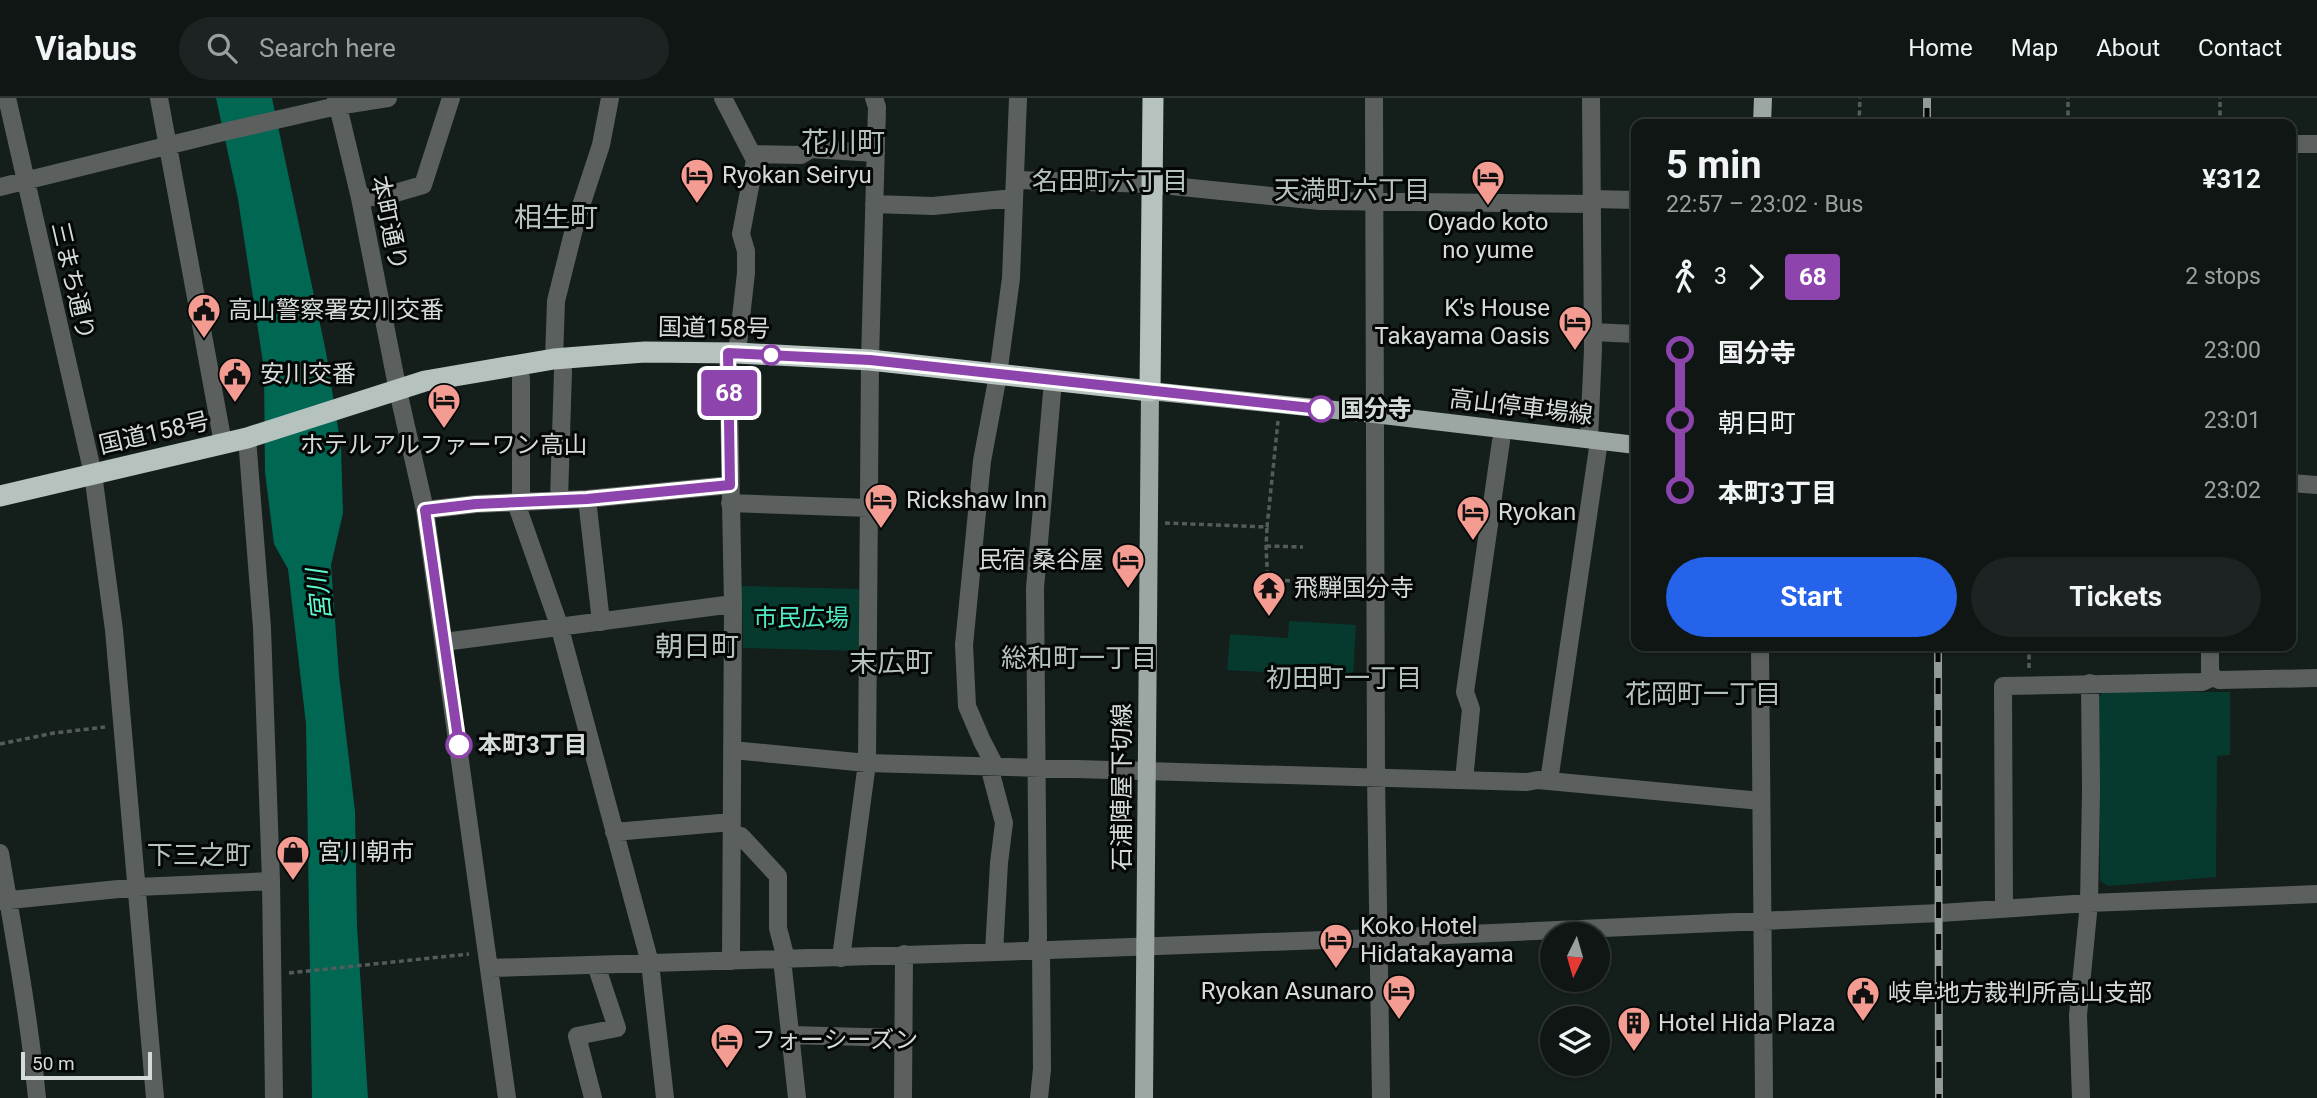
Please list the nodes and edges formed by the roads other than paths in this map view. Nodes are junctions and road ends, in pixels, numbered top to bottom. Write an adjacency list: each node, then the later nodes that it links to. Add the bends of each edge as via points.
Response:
1 (7, 98): 20 (street, 三まち通り)
2 (159, 98): 17 (street)
3 (388, 98): 13 (street)
4 (451, 98): 24 (street, via 423,185)
5 (610, 98): 33 (street, via 556,301)
6 (723, 98): 19 (street)
7 (874, 98): 18 (street)
8 (1018, 98): 23 (street)
9 (1153, 98): 21 (highway)
10 (1374, 98): 26 (street)
11 (1591, 98): 27 (street)
12 (1763, 98): 14 (main road)
13 (337, 102): 17 (street); 24 (street, 本町通り)
14 (1762, 119)
15 (2296, 144): 16 (street)
16 (2317, 144)
17 (167, 146): 20 (street); 43 (street)
18 (876, 153): 19 (street, via 811,149 801,155); 28 (street)
19 (753, 155): 31 (street, via 741,234 746,273)
20 (24, 181): 22 (street); 45 (street, 三まち通り)
21 (1152, 184): 23 (street); 26 (street); 38 (highway)
22 (0, 187)
23 (1014, 189): 28 (street, via 955,205); 34 (street, via 1011,278)
24 (360, 198): 37 (street, 本町通り)
25 (1631, 200): 27 (street)
26 (1375, 202): 27 (street); 39 (street)
27 (1592, 202): 29 (street)
28 (874, 204): 32 (street)
29 (1592, 332): 30 (street); 41 (street)
30 (1631, 334)
31 (732, 353): 32 (highway, 国道158号); 33 (highway, 国道158号, via 645,352); 48 (street)
32 (870, 360): 34 (highway, 国道158号); 53 (street)
33 (558, 365): 37 (highway, 国道158号, via 425,381); 50 (street)
34 (998, 375): 36 (highway, 国道158号); 66 (street, via 982,460 964,645 967,706)
35 (521, 378): 52 (street)
36 (1053, 381): 38 (highway, 国道158号); 67 (street, via 1035,587)
37 (398, 391): 40 (highway, 国道158号); 54 (street, 本町通り)
38 (1150, 391): 39 (main road, 高山停車場線); 68 (main road, 石浦陣屋下切線)
39 (1374, 414): 41 (main road, 高山停車場線); 69 (street)
40 (253, 436): 43 (highway, 国道158号); 76 (street)
41 (1594, 440): 44 (main road, 高山停車場線); 71 (street)
42 (1502, 441): 70 (street, via 1465,692 1471,709)
43 (223, 443): 45 (highway, 国道158号)
44 (1631, 444)
45 (93, 474): 49 (highway, 国道158号); 77 (street, 三まち通り, via 114,630)
46 (2296, 483): 47 (street)
47 (2317, 485)
48 (730, 494): 51 (street); 53 (street); 55 (street)
49 (0, 496)
50 (559, 499): 51 (street); 52 (street)
51 (587, 499): 56 (street)
52 (519, 502): 54 (street); 57 (street)
53 (869, 508): 65 (street)
54 (425, 510): 58 (street, 本町通り)
55 (733, 604): 56 (street); 64 (street)
56 (601, 622): 57 (street)
57 (559, 625): 58 (street); 74 (street)
58 (444, 642): 90 (street, 本町通り)
59 (1760, 651): 72 (street)
60 (2210, 651): 61 (street)
61 (2213, 677): 62 (street); 63 (street, via 2202,682)
62 (2317, 678)
63 (2090, 683): 80 (street); 81 (street, via 2003,686)
64 (732, 750): 65 (street); 73 (street)
65 (867, 763): 66 (street); 88 (street)
66 (992, 766): 67 (street); 86 (street, via 1004,823)
67 (1037, 768): 68 (street); 85 (street)
68 (1147, 770): 69 (street); 84 (main road, 石浦陣屋下切線)
69 (1376, 778): 70 (street); 83 (street)
70 (1464, 780): 71 (street)
71 (1549, 781): 72 (street)
72 (1761, 801): 82 (street)
73 (732, 829): 74 (street); 89 (street, via 778,876 778,928); 91 (street)
74 (614, 832): 92 (street)
75 (0, 853): 79 (street)
76 (271, 881): 77 (street); 98 (street)
77 (138, 887): 79 (street); 97 (street, 三まち通り)
78 (2317, 894): 80 (street)
79 (4, 900): 96 (street, via 29,1021)
80 (2089, 903): 81 (street); 108 (street, via 2078,1015)
81 (2004, 909): 82 (street)
82 (1763, 919): 83 (street); 107 (street)
83 (1378, 938): 84 (street); 106 (street)
84 (1146, 946): 85 (street); 105 (main road, 石浦陣屋下切線)
85 (1038, 950): 86 (street); 104 (street)
86 (994, 952): 87 (street)
87 (904, 954): 88 (street); 95 (street)
88 (841, 958): 89 (street)
89 (784, 959): 91 (street); 94 (street)
90 (489, 960): 93 (street); 99 (street, 本町通り)
91 (731, 961): 92 (street)
92 (650, 963): 93 (street); 101 (street)
93 (596, 965): 100 (street, via 617,1028 577,1037)
94 (790, 1035): 95 (street); 102 (street)
95 (902, 1038): 103 (street)
96 (37, 1098)
97 (155, 1098)
98 (274, 1098)
99 (508, 1098)
100 (593, 1098)
101 (664, 1098)
102 (797, 1098)
103 (903, 1098)
104 (1039, 1098)
105 (1144, 1098)
106 (1381, 1098)
107 (1764, 1098)
108 (2081, 1098)

